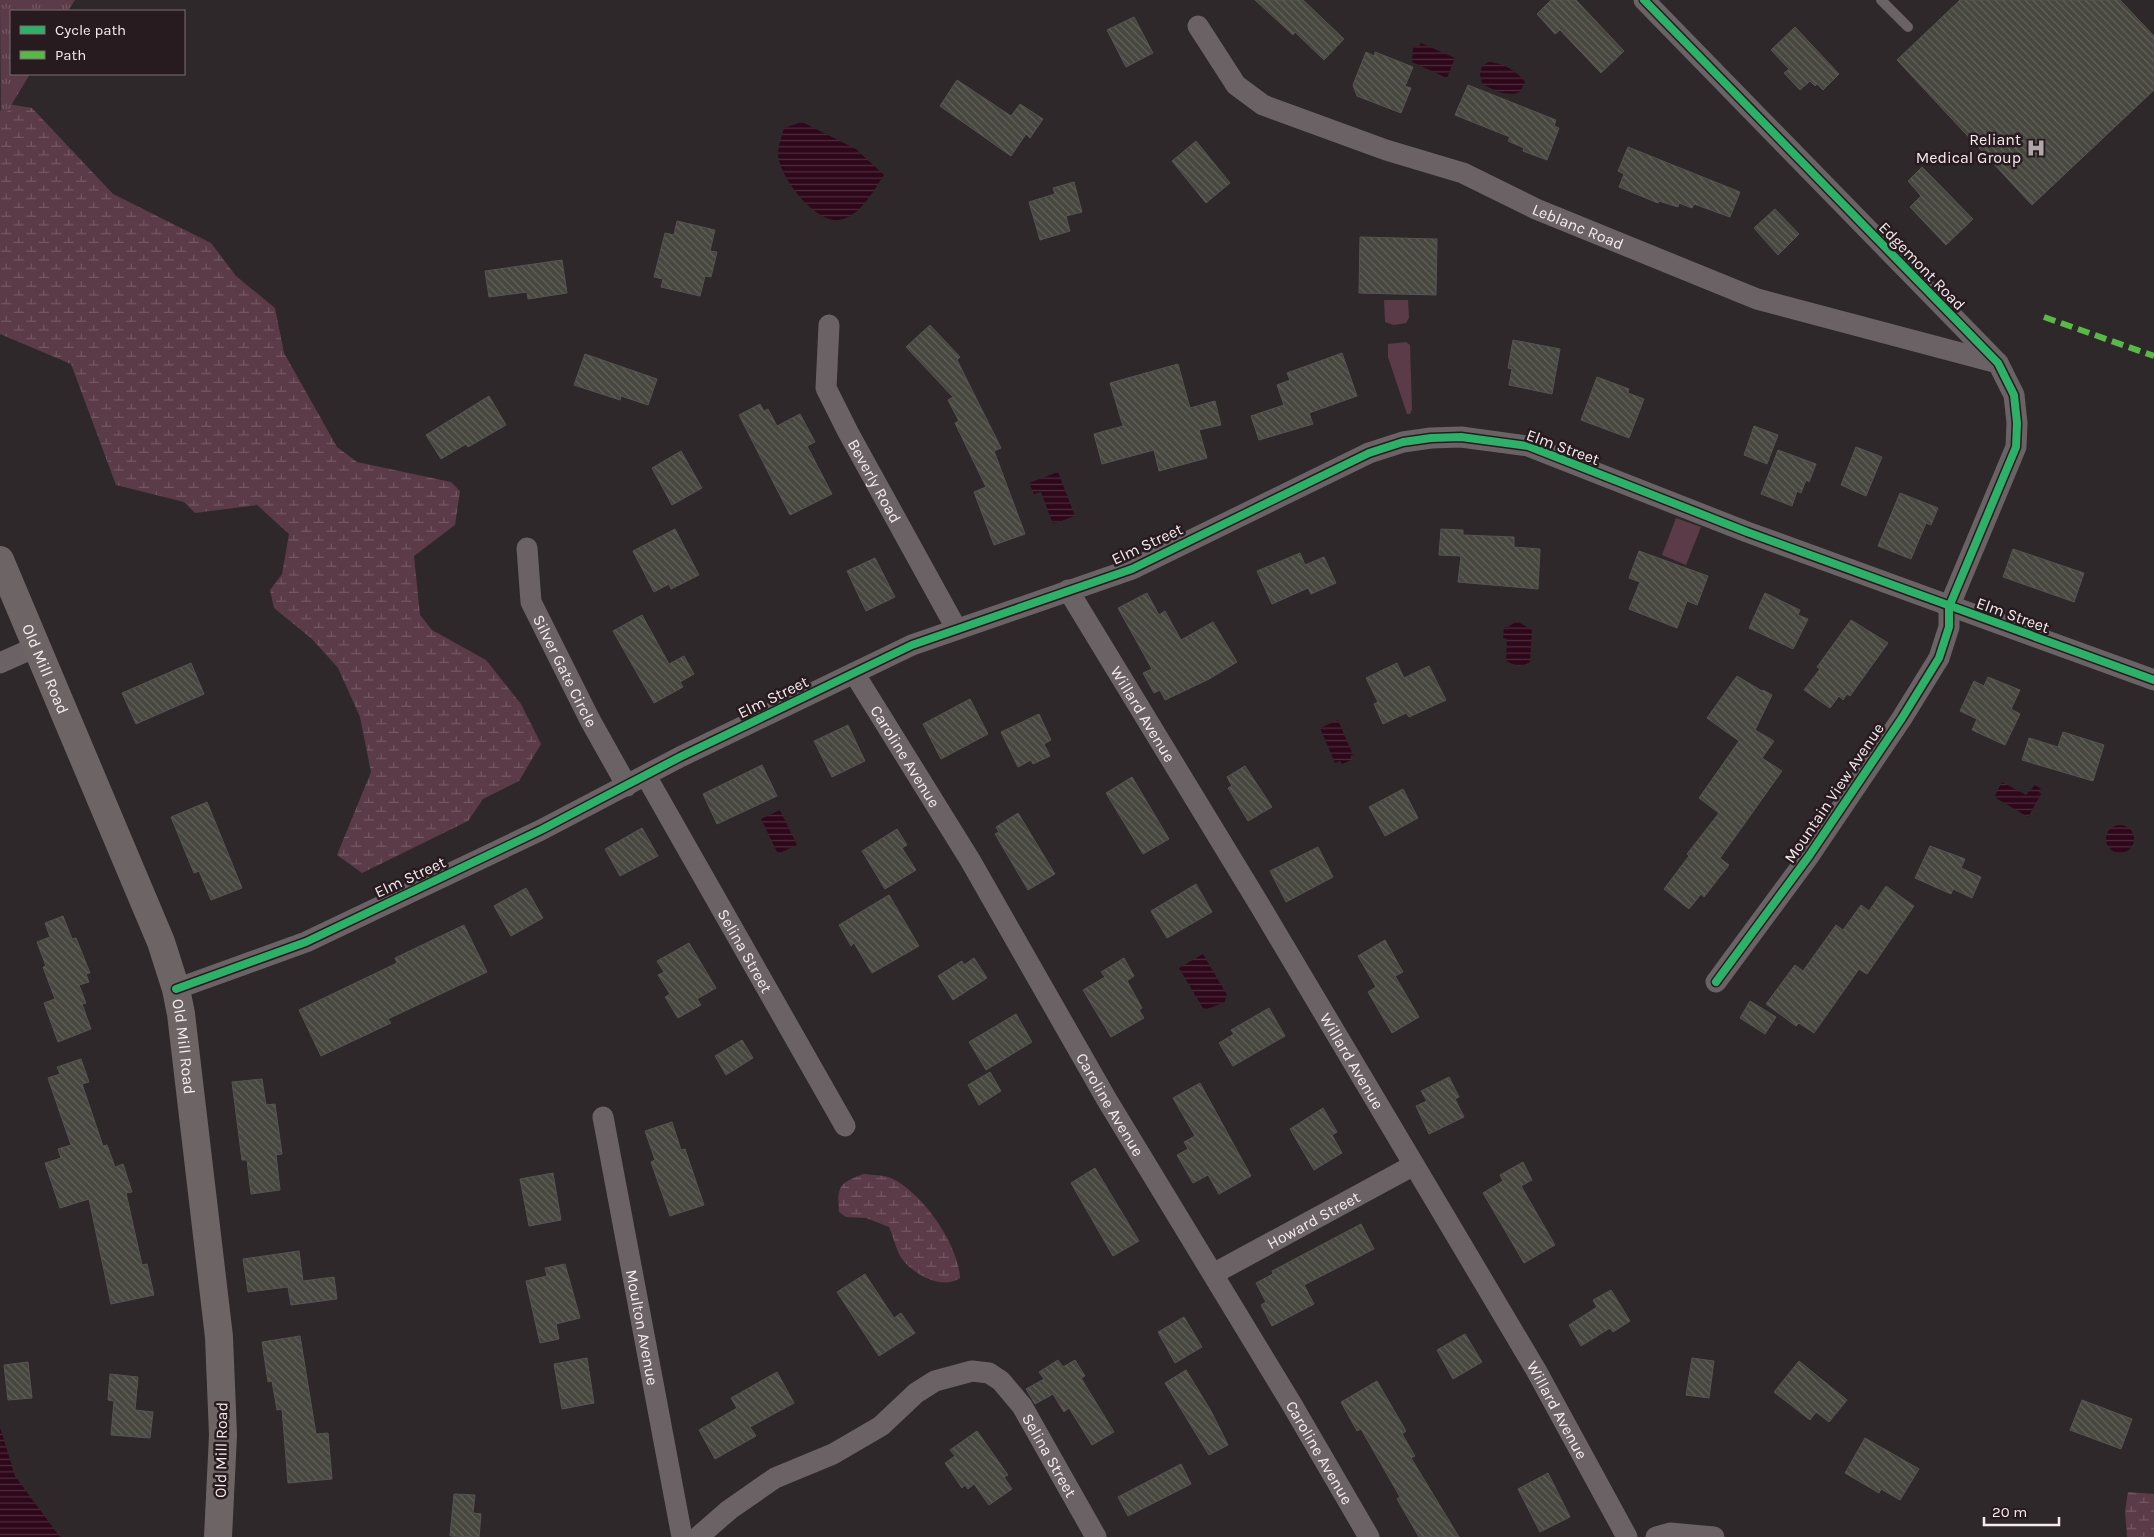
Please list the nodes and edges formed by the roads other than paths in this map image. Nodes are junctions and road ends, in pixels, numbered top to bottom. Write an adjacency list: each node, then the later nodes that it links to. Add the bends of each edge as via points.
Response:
1 (1644, 0): 6 (street, Edgemont Road)
2 (1881, 0): 4 (lane)
3 (1198, 26): 6 (street, Leblanc Road, via 1236,85 1263,105 1386,150 1463,173 1536,209 1758,298)
4 (1908, 27)
5 (829, 325): 11 (street, Beverly Road, via 826,388)
6 (1998, 363): 10 (street, Edgemont Road, via 2014,395 2016,447)
7 (527, 548): 17 (street, Silver Gate Circle, via 531,602)
8 (0, 560): 12 (street, Old Mill Road)
9 (1068, 590): 10 (street, Elm Street, via 1145,562 1369,453 1403,442 1461,437 1528,446); 11 (street, Elm Street); 22 (street, Willard Avenue)
10 (1949, 607): 15 (street, Elm Street); 18 (street, Mountain View Avenue, via 1949,627 1939,658 1902,718 1809,856)
11 (956, 628): 14 (street, Elm Street)
12 (38, 646): 13 (street); 19 (street, Old Mill Road, via 161,942)
13 (0, 663)
14 (854, 673): 16 (street, Elm Street); 23 (street, Caroline Avenue, via 970,860 1107,1100)
15 (2154, 680)
16 (646, 776): 17 (street, Elm Street); 21 (street, Selina Street)
17 (626, 786): 19 (street, Elm Street, via 306,942)
18 (1716, 982)
19 (176, 989): 24 (street, Old Mill Road, via 219,1337 223,1442)
20 (603, 1117): 25 (street, Moulton Avenue)
21 (845, 1126)
22 (1414, 1165): 23 (street, Howard Street); 29 (street, Willard Avenue, via 1536,1370)
23 (1213, 1274): 28 (street, Caroline Avenue)
24 (218, 1537)
25 (682, 1537)
26 (698, 1537): 27 (street, Selina Street, via 729,1510 775,1478 833,1454 880,1426 934,1381 972,1371 989,1373 1022,1406)
27 (1096, 1537)
28 (1369, 1537)
29 (1627, 1537)
30 (1656, 1537): 31 (street, via 1670,1533)
31 (1714, 1537)

